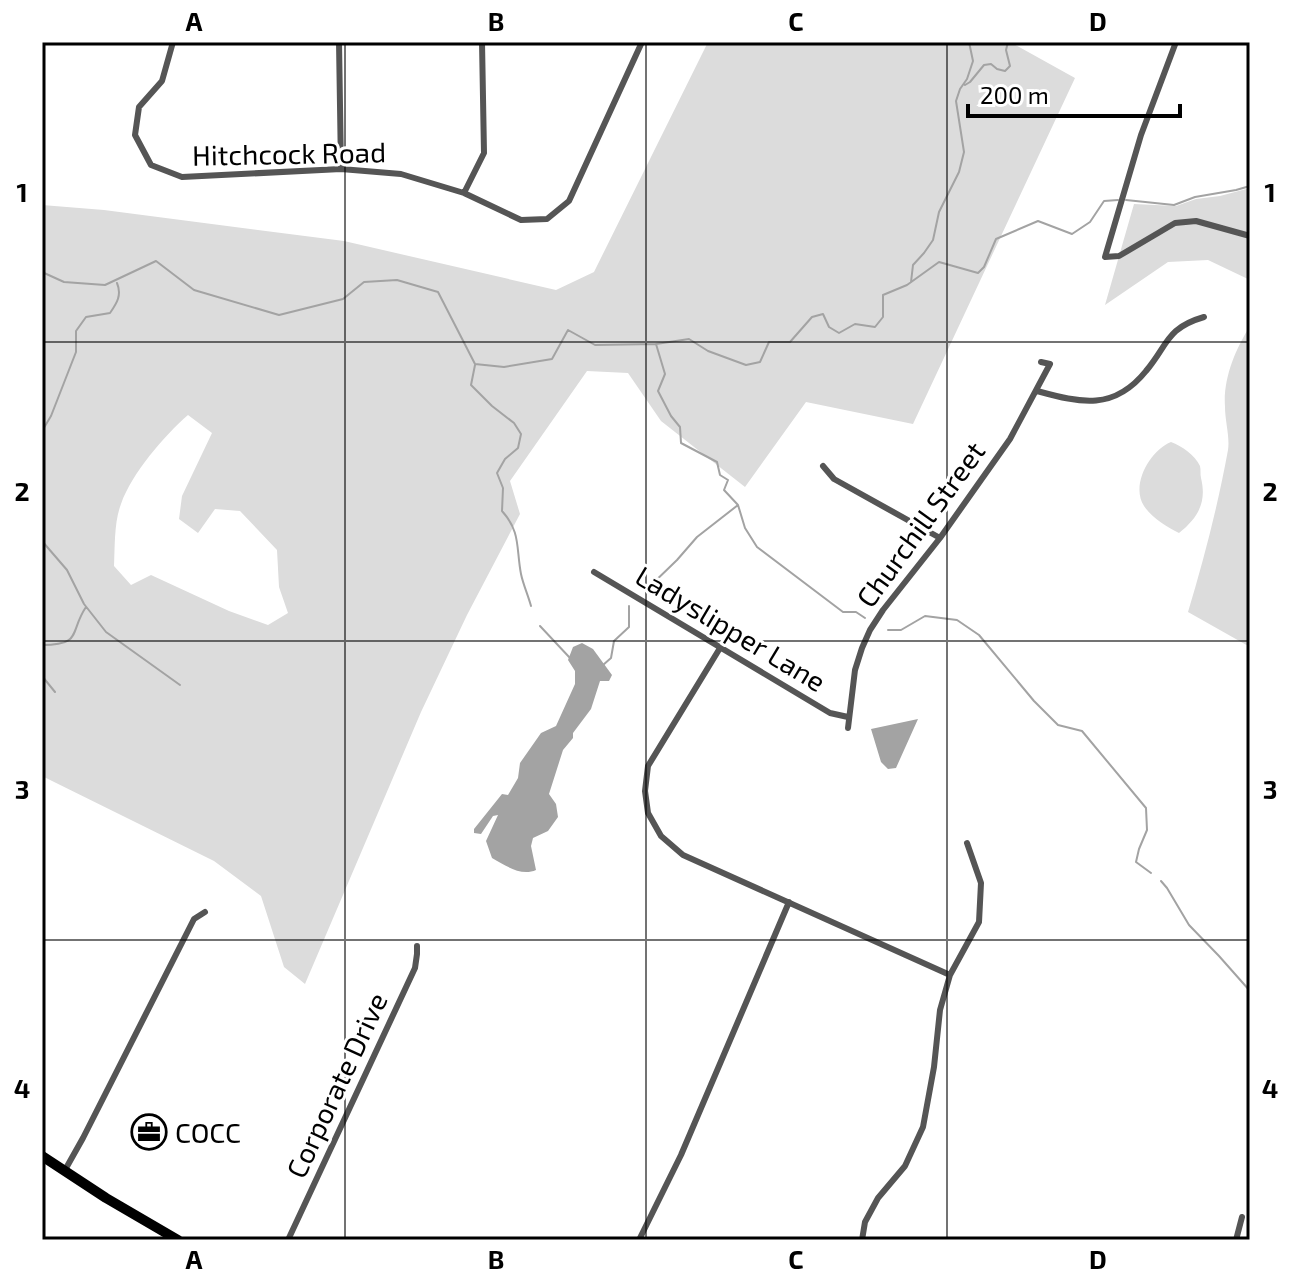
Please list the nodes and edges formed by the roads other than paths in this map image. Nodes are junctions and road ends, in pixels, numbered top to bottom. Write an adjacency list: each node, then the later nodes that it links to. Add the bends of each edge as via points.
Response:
1 (173, 42): 6 (street, Hitchcock Road, via 162,81 139,107 135,135 151,165 182,177)
2 (339, 42): 6 (street)
3 (482, 42): 7 (street, via 484,153)
4 (642, 42): 7 (street, Hitchcock Road, via 569,201 547,219 521,220)
5 (1176, 42): 8 (street, via 1141,135 1105,257 1119,256 1175,223 1196,221)
6 (341, 169): 7 (street, Hitchcock Road, via 401,174)
7 (464, 193)
8 (1250, 236)
9 (1204, 317): 11 (street, via 1176,329 1125,392 1101,401 1073,401)
10 (1041, 362): 11 (street, Churchill Street, via 1050,364)
11 (1037, 391): 13 (street, Churchill Street)
12 (823, 466): 13 (street, via 834,479)
13 (940, 538): 16 (street, Churchill Street, via 870,630 855,670)
14 (594, 572): 15 (street, Ladyslipper Lane)
15 (720, 648): 16 (street, Ladyslipper Lane, via 830,713); 19 (street, via 648,766 648,813 661,836 683,855)
16 (848, 717): 17 (street, Churchill Street)
17 (848, 728)
18 (967, 843): 22 (street, via 981,883 979,922)
19 (789, 902): 22 (street); 28 (street)
20 (205, 912): 24 (street, via 194,919)
21 (417, 946): 27 (street, Corporate Drive, via 415,968)
22 (950, 975): 29 (street, via 923,1127 905,1166 871,1210)
23 (42, 1156): 24 (main road)
24 (65, 1171): 26 (main road)
25 (1242, 1217): 30 (street)
26 (178, 1240)
27 (288, 1240)
28 (639, 1240)
29 (862, 1240)
30 (1236, 1240)

